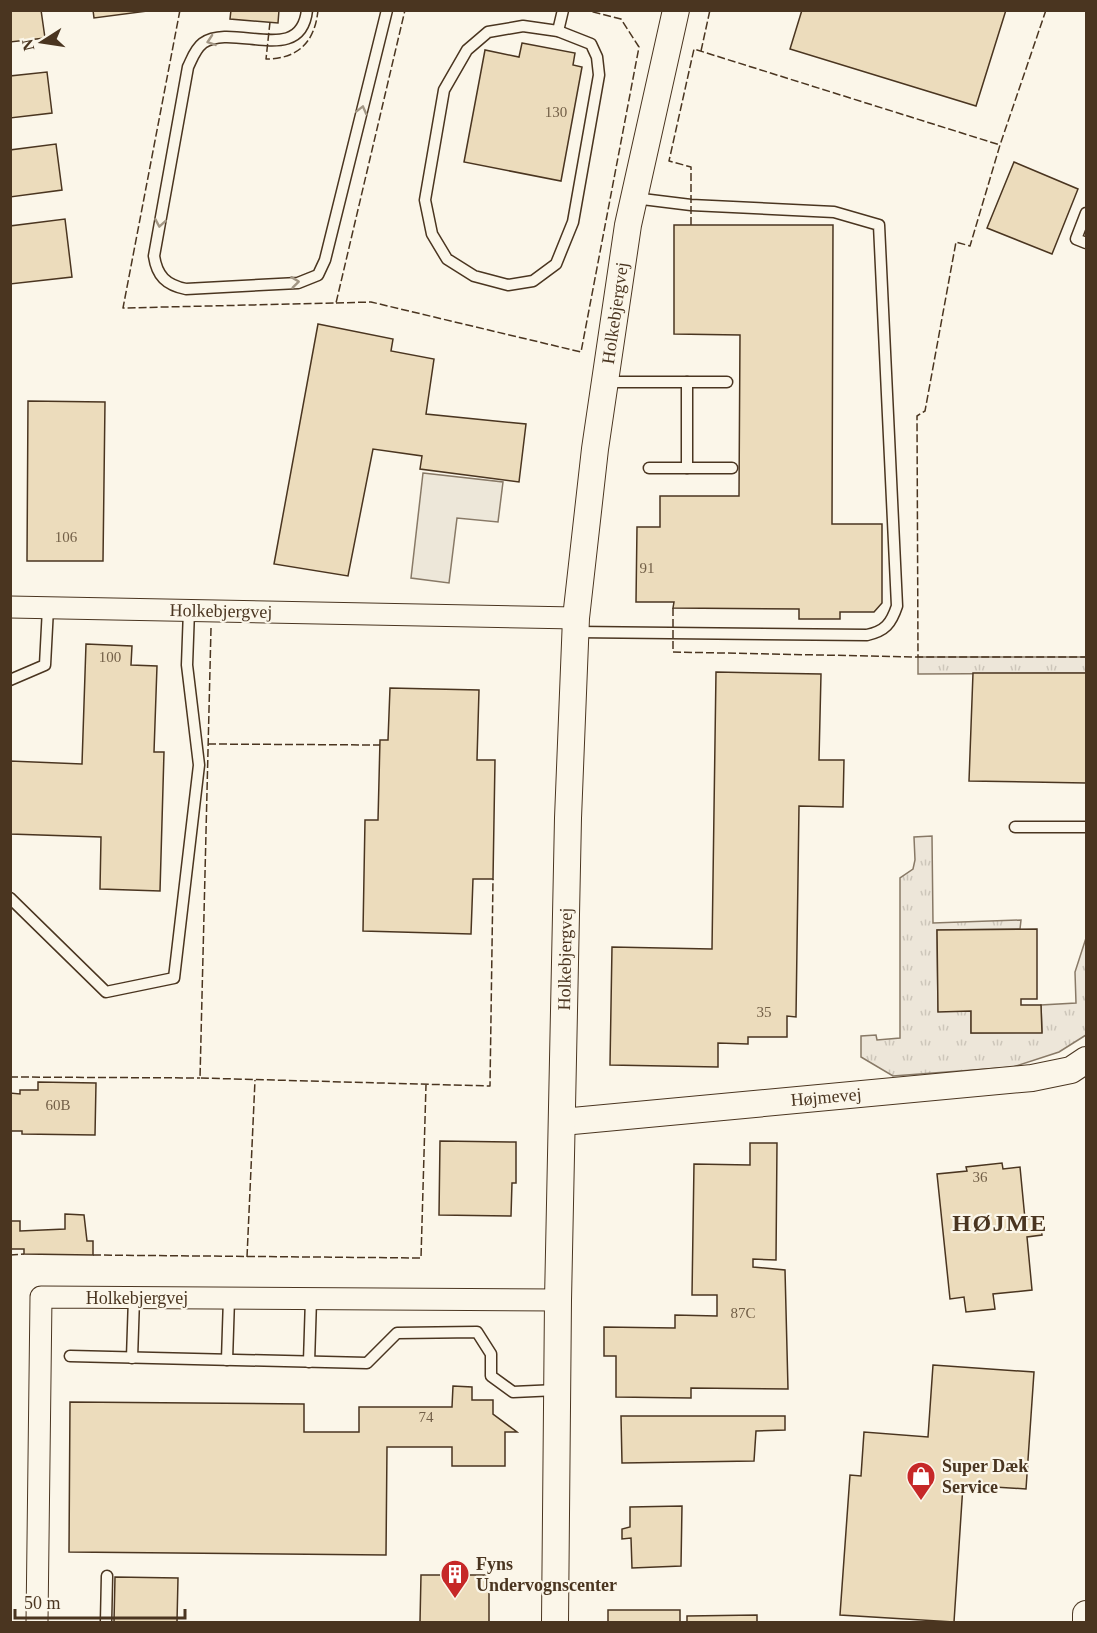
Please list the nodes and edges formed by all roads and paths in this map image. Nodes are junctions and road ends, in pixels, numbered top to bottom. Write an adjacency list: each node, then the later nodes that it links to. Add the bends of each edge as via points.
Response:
1 (307, 10): 2 (lane, one-way to 2, via 302,29 292,38 216,38 203,43 194,53 188,67 154,255 163,280 173,286 186,289 298,283 318,275)
2 (387, 10)
3 (563, 10): 5 (lane)
4 (672, 11): 6 (street, Holkebjergvej)
5 (558, 31): 5 (lane, via 523,26 488,32 467,50 444,90 425,200 432,234 447,259 474,276 508,285 533,280 556,264 573,222 600,75 591,44)
6 (634, 198): 9 (street, Holkebjergvej); 18 (lane, via 691,205 834,212 879,225 897,606 891,624 867,635)
7 (1086, 213): 8 (lane, via 1077,239)
8 (1086, 243)
9 (604, 382): 10 (lane); 18 (street, Holkebjergvej)
10 (687, 382): 11 (lane); 13 (lane)
11 (727, 382)
12 (649, 468): 13 (lane)
13 (687, 468): 14 (lane)
14 (732, 468)
15 (10, 607): 16 (street, Holkebjergvej)
16 (48, 608): 17 (street, Holkebjergvej); 19 (lane, via 45,665)
17 (189, 610): 18 (street, Holkebjergvej); 22 (lane, via 187,666 199,765 174,978 106,992)
18 (576, 625): 24 (street, Holkebjergvej)
19 (10, 680)
20 (1015, 827): 21 (lane)
21 (1086, 827)
22 (10, 898)
23 (1086, 1061): 24 (street, Højmevej, via 1071,1070 1032,1078)
24 (562, 1122): 28 (street, Holkebjergvej)
25 (134, 1298): 26 (street, Holkebjergvej); 30 (lane); 36 (street, Holkebjergvej, via 41,1297)
26 (229, 1298): 27 (street, Holkebjergvej); 31 (lane)
27 (311, 1299): 28 (street, Holkebjergvej); 32 (lane)
28 (558, 1300): 33 (street, Holkebjergvej)
29 (70, 1356): 30 (lane)
30 (132, 1358): 31 (lane)
31 (227, 1360): 32 (lane)
32 (309, 1362): 33 (lane, via 367,1363 397,1333 477,1332 491,1354 491,1376 513,1392)
33 (557, 1390): 38 (street, Holkebjergvej)
34 (107, 1576): 37 (lane)
35 (1086, 1614): 39 (street)
36 (37, 1623)
37 (106, 1623)
38 (555, 1623)
39 (1086, 1623)

